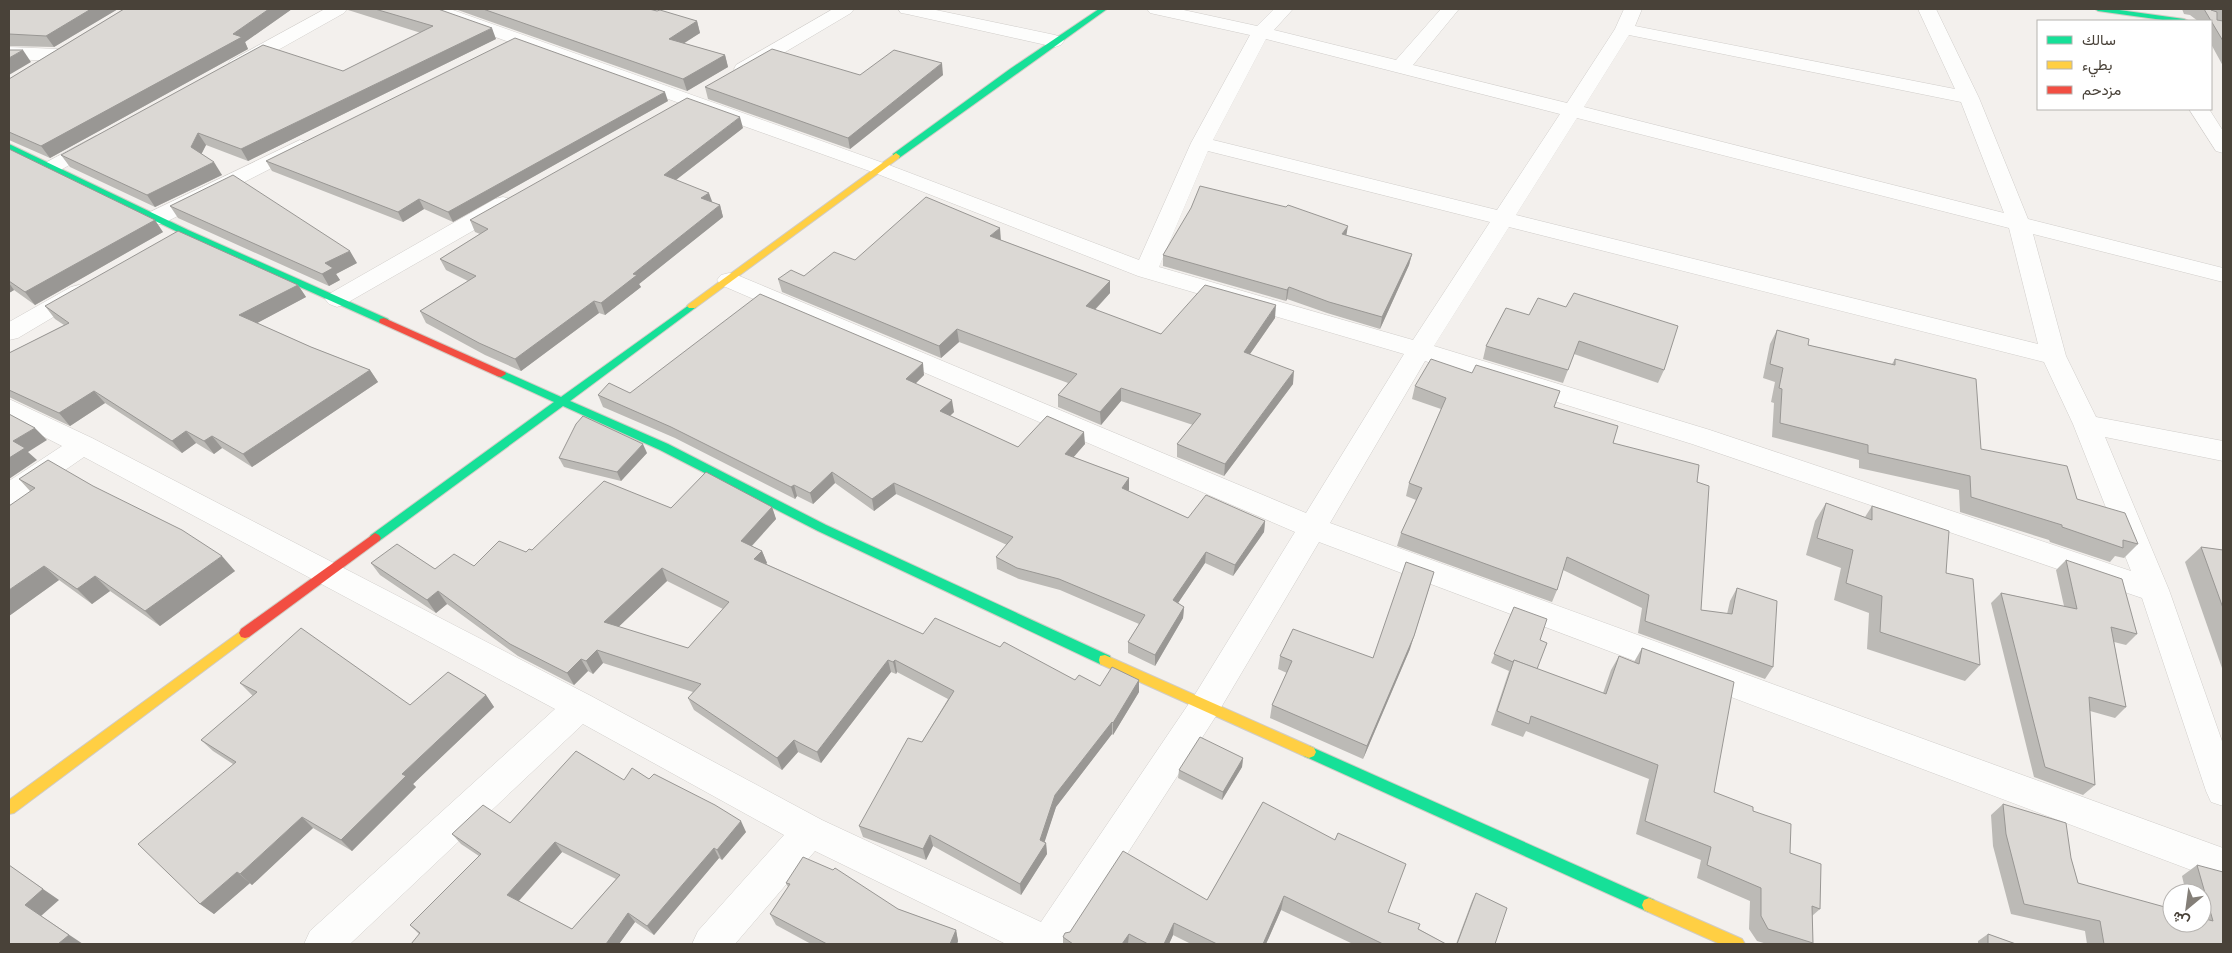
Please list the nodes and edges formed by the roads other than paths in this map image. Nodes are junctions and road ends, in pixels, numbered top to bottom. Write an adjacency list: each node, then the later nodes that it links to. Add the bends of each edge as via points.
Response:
1 (338, 9): 23 (street)
2 (845, 9): 25 (street)
3 (906, 9): 16 (street)
4 (1103, 9): 16 (street)
5 (1156, 9): 14 (street)
6 (1284, 9): 14 (street)
7 (1450, 9): 21 (street)
8 (1927, 9): 24 (street)
9 (2105, 9): 11 (street)
10 (448, 11): 15 (street)
11 (2143, 18): 13 (street)
12 (1628, 19): 24 (street); 26 (street)
13 (2170, 20)
14 (1261, 32): 21 (street); 31 (street)
15 (516, 39): 18 (street); 25 (street)
16 (1055, 41): 35 (street)
17 (75, 45): 20 (street)
18 (490, 52)
19 (9, 54): 20 (street)
20 (58, 55): 22 (street)
21 (1400, 68): 26 (street)
22 (34, 70)
23 (220, 74)
24 (1970, 98): 39 (street)
25 (687, 99): 28 (street); 35 (street)
26 (1572, 110): 38 (street); 39 (street)
27 (2200, 110): 33 (street)
28 (661, 114)
29 (109, 135): 34 (street)
30 (314, 139): 37 (street)
31 (1201, 143): 38 (street); 42 (street)
32 (9, 147): 34 (street)
33 (2223, 147)
34 (50, 168): 37 (street)
35 (882, 169): 42 (street); 45 (street)
36 (516, 197): 46 (street)
37 (156, 218): 40 (street)
38 (1505, 218): 48 (street); 49 (street)
39 (2019, 224): 43 (street); 49 (street)
40 (185, 232): 41 (street); 46 (street)
41 (160, 247)
42 (1146, 271): 48 (street)
43 (2223, 275)
44 (101, 280): 47 (street)
45 (728, 280): 50 (street); 56 (street)
46 (337, 299): 50 (street)
47 (9, 332)
48 (1418, 352): 56 (street); 58 (street, via 1692,434)
49 (2054, 356): 52 (street)
50 (560, 401): 57 (street); 60 (street, via 664,447 830,532)
51 (9, 408): 53 (street)
52 (2086, 424): 54 (street); 58 (street)
53 (83, 445): 55 (street); 57 (street)
54 (2223, 451)
55 (9, 495)
56 (1313, 528): 60 (street); 64 (street)
57 (324, 573): 59 (street); 62 (street)
58 (2154, 590): 61 (street)
59 (580, 706): 63 (street); 65 (street)
60 (1205, 706): 67 (street); 68 (street)
61 (2223, 791)
62 (9, 808)
63 (810, 831): 66 (street); 67 (street)
64 (2223, 865)
65 (323, 944)
66 (711, 944)
67 (1047, 944)
68 (1737, 944)

